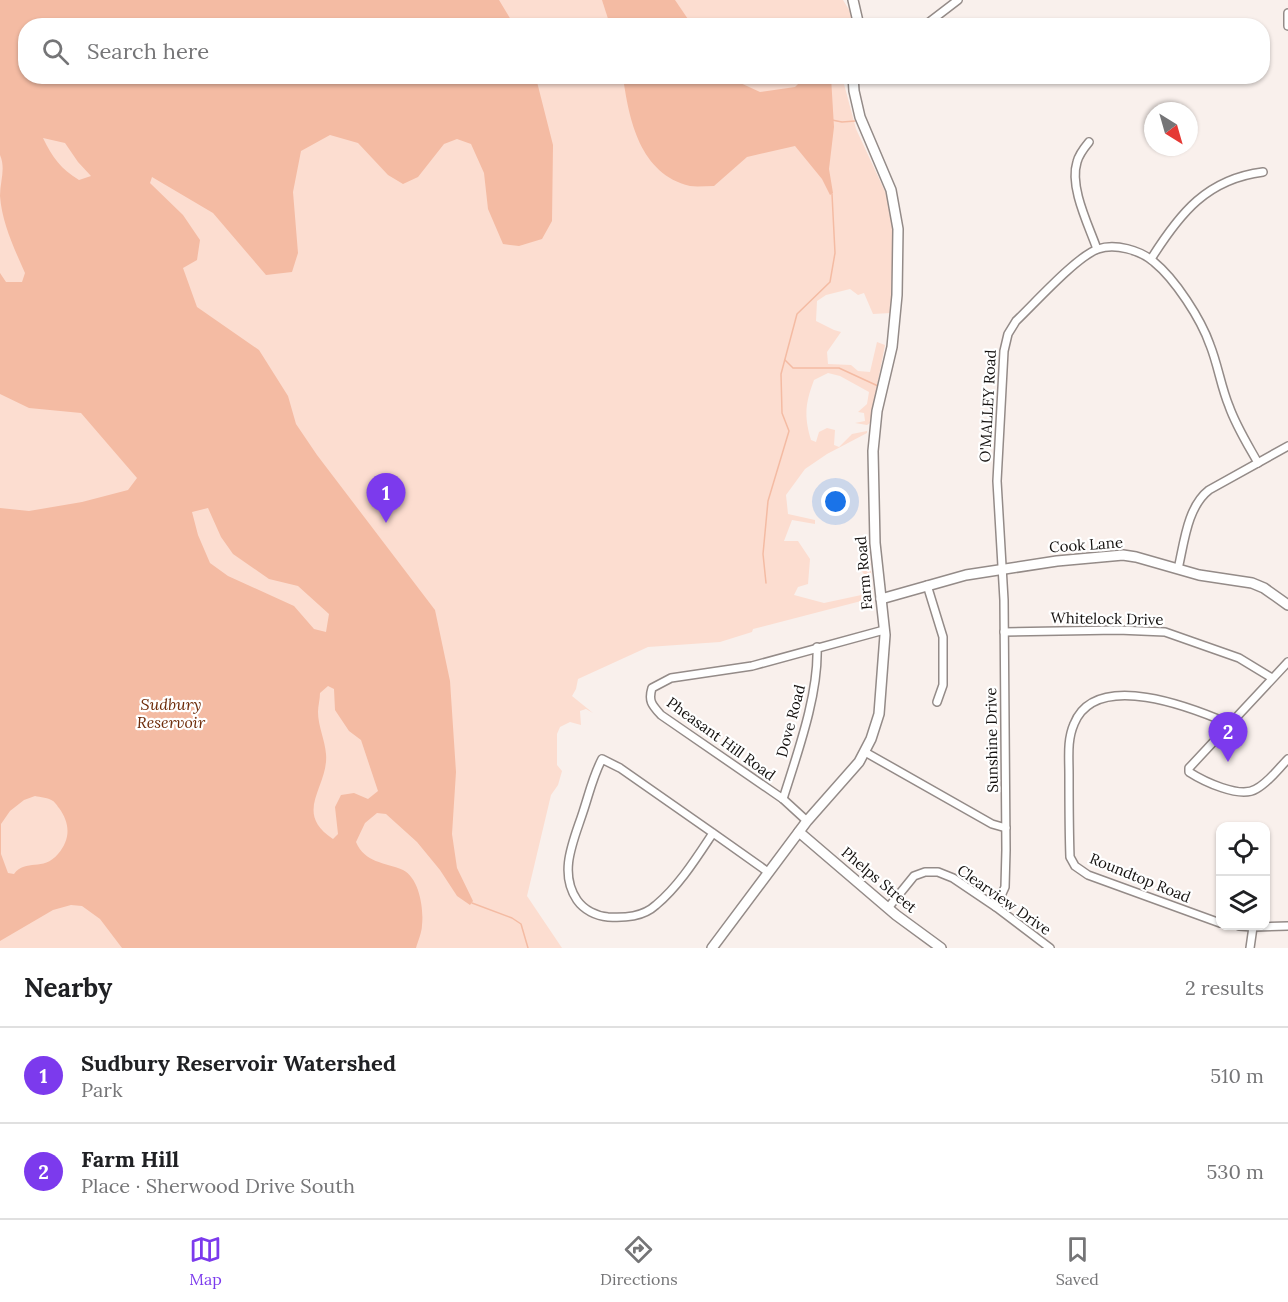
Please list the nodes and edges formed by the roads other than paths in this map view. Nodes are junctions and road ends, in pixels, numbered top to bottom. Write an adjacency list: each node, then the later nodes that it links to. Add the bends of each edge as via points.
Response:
1 (853, 0): 4 (street)
2 (958, 0): 5 (street)
3 (1288, 13): 6 (street)
4 (857, 18)
5 (935, 18)
6 (1288, 26)
7 (854, 84): 17 (street, Farm Road, via 860,117 891,190 898,229 892,347 877,411 873,451)
8 (1089, 142): 10 (street, via 1077,160 1075,179)
9 (1263, 172): 11 (street, via 1240,176 1206,192 1179,219)
10 (1097, 249): 11 (street, via 1121,248); 15 (street, O'MALLEY Road, via 1076,263 1016,321 1006,339 997,481)
11 (1151, 259): 13 (street, via 1172,281 1202,328 1230,410)
12 (1288, 446): 13 (street)
13 (1258, 463): 14 (street, via 1201,497)
14 (1178, 569): 15 (street, Cook Lane, via 1136,557 1110,555); 18 (street, Cook Lane, via 1252,584)
15 (1003, 570): 16 (street, Cook Lane); 20 (street, Sunshine Drive)
16 (927, 585): 17 (street, Cook Lane); 24 (street, via 943,643 943,688)
17 (881, 599): 19 (street, Farm Road)
18 (1288, 605)
19 (884, 630): 21 (street, Pheasant Hill Road); 26 (street, Farm Road, via 879,714)
20 (1004, 632): 23 (street, Whitelock Drive, via 1165,632 1239,658); 30 (street, Sunshine Drive)
21 (817, 647): 28 (street, Dove Road, via 818,669); 28 (street, Pheasant Hill Road, via 730,670 671,678 652,688 652,705 661,715)
22 (1288, 662): 23 (street)
23 (1272, 678): 25 (street)
24 (937, 702)
25 (1230, 724): 27 (street, via 1189,772 1233,791 1248,793); 36 (street, Roundtop Road, via 1170,702 1141,697 1103,698 1082,711 1075,721 1068,749 1070,857 1075,866 1112,884)
26 (865, 752): 29 (street, Farm Road); 30 (street, via 992,824)
27 (1288, 759)
28 (783, 799): 29 (street, Pheasant Hill Road)
29 (807, 822): 32 (street, Farm Road)
30 (1006, 828): 34 (street, Sunshine Drive, via 1005,887)
31 (713, 832): 31 (street, via 667,894 642,914 606,917 591,912 580,904 568,881 574,841 602,759); 33 (street)
32 (799, 832): 33 (street, Farm Road); 35 (street, Phelps Street)
33 (768, 872): 40 (street, Farm Road)
34 (996, 907): 35 (street, Clearview Drive, via 953,878 925,872 914,876); 42 (street, Clearview Drive)
35 (888, 908): 41 (street, Phelps Street)
36 (1216, 921)
37 (1288, 926): 38 (street)
38 (1270, 927)
39 (1253, 930): 43 (street)
40 (712, 948)
41 (940, 948)
42 (1050, 948)
43 (1250, 948)

